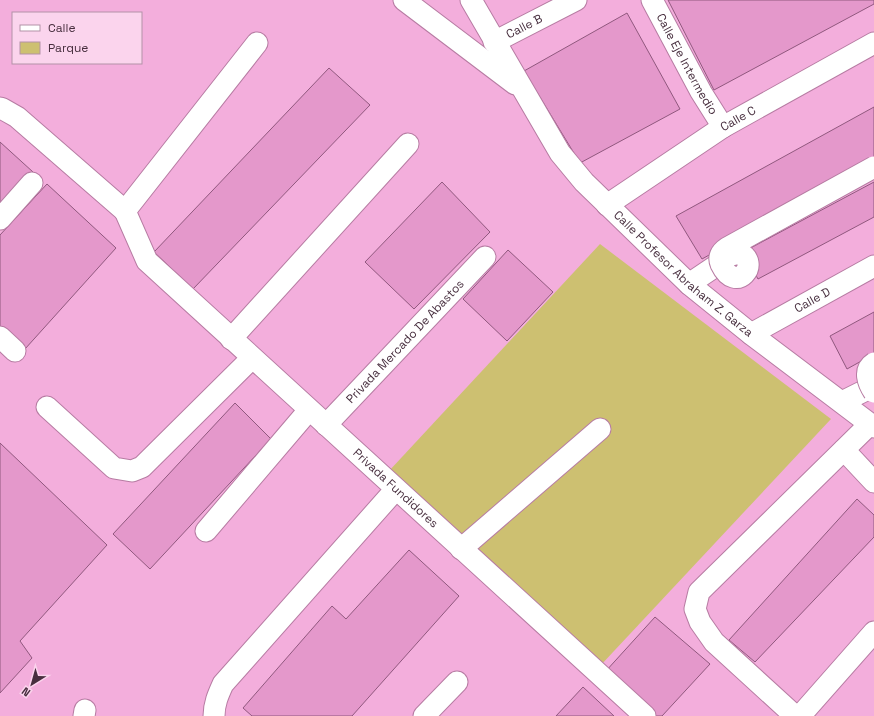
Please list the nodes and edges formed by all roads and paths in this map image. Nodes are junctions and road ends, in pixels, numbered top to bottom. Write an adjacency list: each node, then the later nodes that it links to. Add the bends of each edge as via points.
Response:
1 (404, 0): 8 (lane, Calle Profesor Abraham Z. Garza)
2 (471, 0): 5 (lane, Calle Profesor Abraham Z. Garza)
3 (576, 0): 5 (lane, Calle B)
4 (652, 0): 10 (lane, Calle Eje Intermedio, via 701,92)
5 (494, 42): 8 (lane, Calle Profesor Abraham Z. Garza)
6 (257, 43): 15 (lane)
7 (874, 43): 10 (lane, Calle C)
8 (524, 90): 14 (lane, Calle Profesor Abraham Z. Garza, via 560,153)
9 (0, 108): 15 (lane, via 17,117)
10 (723, 127): 14 (lane, Calle C)
11 (408, 144): 22 (lane)
12 (874, 167): 19 (lane, bridge, via 722,252 720,262 725,270 731,276 743,276 747,270 747,258 738,253 732,255)
13 (32, 183): 16 (lane)
14 (607, 205): 19 (lane, Calle Profesor Abraham Z. Garza)
15 (125, 211): 22 (lane, Privada Fundidores, via 146,261)
16 (0, 219)
17 (485, 257): 31 (lane, Privada Mercado De Abastos)
18 (874, 266): 20 (lane, Calle D)
19 (689, 284): 20 (lane, Calle Profesor Abraham Z. Garza)
20 (751, 334): 28 (lane, Calle Profesor Abraham Z. Garza)
21 (0, 337): 23 (lane)
22 (232, 339): 24 (lane, Privada Fundidores)
23 (15, 351)
24 (252, 358): 29 (lane, via 142,467 132,471 114,468); 30 (lane, Privada Fundidores)
25 (874, 362): 27 (lane, bridge, via 868,369 867,378)
26 (874, 386): 28 (lane)
27 (874, 392)
28 (842, 402): 32 (lane, Calle Profesor Abraham Z. Garza)
29 (47, 408)
30 (309, 410): 31 (lane, Privada Fundidores); 37 (lane)
31 (326, 425): 36 (lane, Privada Fundidores)
32 (872, 425): 34 (lane)
33 (600, 429): 38 (lane)
34 (844, 450): 35 (lane); 44 (lane, via 699,592 695,609 700,622 714,642)
35 (874, 482)
36 (396, 489): 38 (lane, Privada Fundidores); 41 (lane, via 223,684 217,696)
37 (206, 531)
38 (461, 549): 43 (lane, Privada Fundidores)
39 (874, 632): 45 (lane)
40 (457, 682): 42 (lane)
41 (214, 716)
42 (424, 716)
43 (644, 716)
44 (795, 716)
45 (800, 716)

